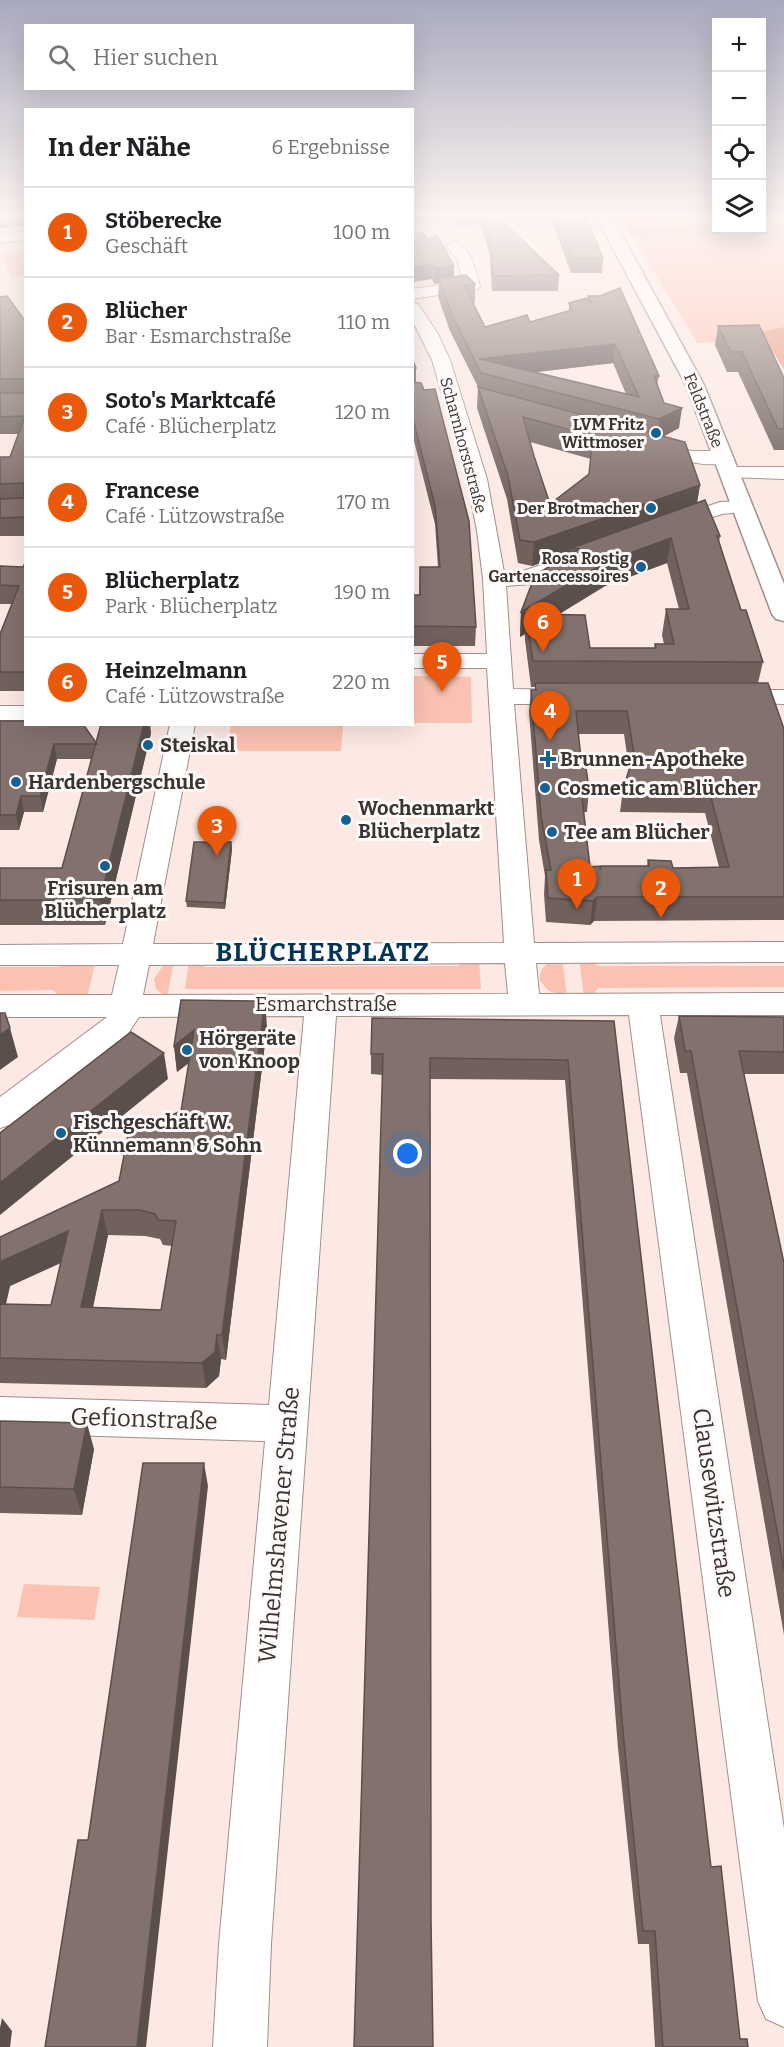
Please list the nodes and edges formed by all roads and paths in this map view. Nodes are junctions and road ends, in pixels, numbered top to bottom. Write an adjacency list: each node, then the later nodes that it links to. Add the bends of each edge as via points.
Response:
1 (414, 311): 4 (street, Scharnhorststraße, via 430,334)
2 (656, 311): 7 (street, Feldstraße, via 684,362)
3 (430, 392): 4 (street)
4 (451, 393): 5 (street); 13 (street, Scharnhorststraße, via 477,480)
5 (474, 399)
6 (633, 442): 7 (street)
7 (729, 471): 8 (street); 9 (street); 10 (street, Feldstraße)
8 (784, 473)
9 (784, 482)
10 (743, 507): 11 (street, via 720,508); 14 (street, Feldstraße)
11 (652, 532)
12 (598, 552): 13 (street, via 523,579)
13 (494, 579): 16 (street, Scharnhorststraße)
14 (784, 614)
15 (414, 661): 16 (street)
16 (498, 661): 17 (street)
17 (500, 696): 18 (street); 25 (street)
18 (598, 697)
19 (703, 697): 20 (street)
20 (784, 697)
21 (24, 712): 22 (street)
22 (0, 713)
23 (183, 726): 27 (street)
24 (784, 952): 25 (street)
25 (519, 953): 27 (street); 30 (street)
26 (0, 955): 27 (street)
27 (135, 956): 28 (street)
28 (127, 1004): 29 (street, Esmarchstraße); 33 (street, Esmarchstraße); 34 (street, via 116,1027)
29 (321, 1004): 30 (street, Esmarchstraße); 36 (street, Wilhelmshavener Straße)
30 (524, 1004): 31 (street, Esmarchstraße)
31 (643, 1004): 32 (street, Esmarchstraße); 37 (street, Clausewitzstraße)
32 (784, 1004)
33 (0, 1006)
34 (0, 1115)
35 (0, 1414): 36 (street, Gefionstraße)
36 (288, 1424): 38 (street, Wilhelmshavener Straße)
37 (784, 2001)
38 (240, 2047)

